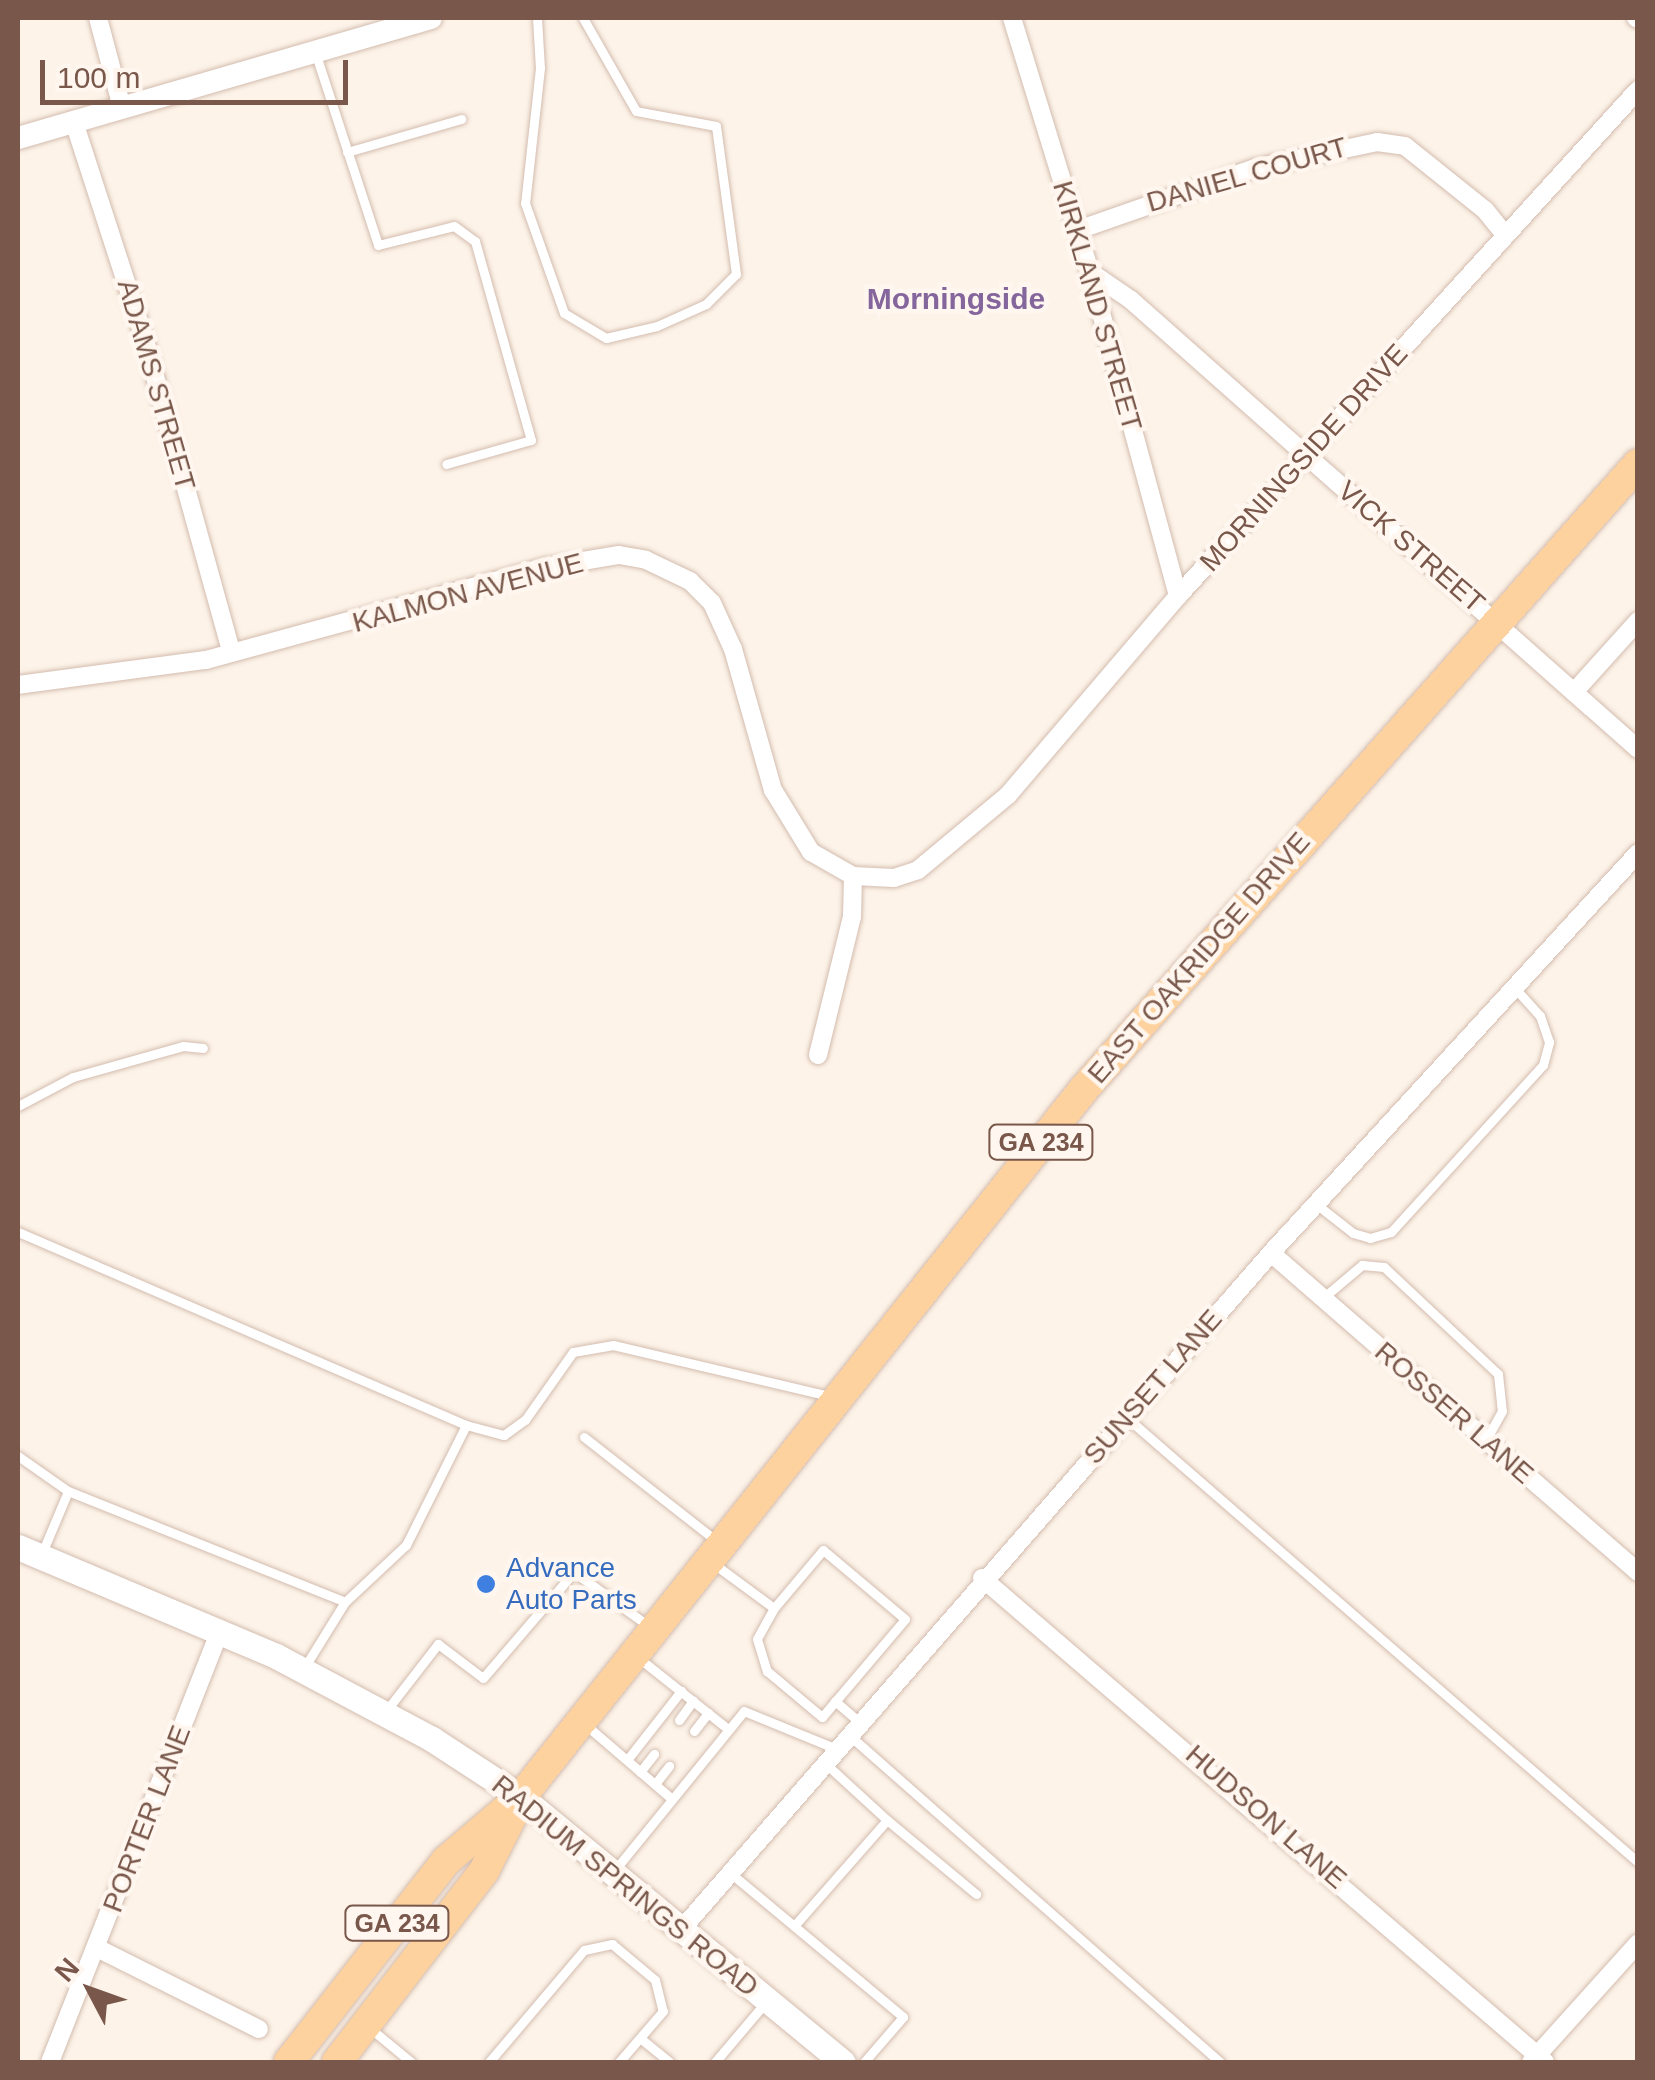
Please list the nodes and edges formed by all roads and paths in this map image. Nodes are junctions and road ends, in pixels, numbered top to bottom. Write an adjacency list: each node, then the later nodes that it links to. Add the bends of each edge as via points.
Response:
1 (98, 18): 8 (street)
2 (431, 18): 6 (street)
3 (538, 18): 4 (lane, via 540,68 525,203 564,313 606,338 657,326 706,304 736,274 716,126 636,111)
4 (583, 18)
5 (1012, 18): 13 (street, KIRKLAND STREET)
6 (315, 50): 8 (street); 12 (lane)
7 (1638, 90): 14 (street, MORNINGSIDE DRIVE)
8 (122, 104): 10 (street)
9 (462, 119): 12 (lane)
10 (74, 122): 11 (street); 22 (street, ADAMS STREET, via 144,337)
11 (18, 138)
12 (347, 152): 17 (lane, via 378,246 454,226 474,241 531,440)
13 (1078, 230): 14 (street, DANIEL COURT, via 1254,168 1377,142 1405,146 1485,210); 15 (street, KIRKLAND STREET)
14 (1505, 236): 16 (street, MORNINGSIDE DRIVE)
15 (1090, 272): 16 (street, VICK STREET, via 1131,300); 19 (street, KIRKLAND STREET)
16 (1308, 458): 19 (street, MORNINGSIDE DRIVE); 21 (street, VICK STREET)
17 (446, 464)
18 (1638, 464): 21 (main road, EAST OAKRIDGE DRIVE / GA 234)
19 (1178, 596): 27 (street, MORNINGSIDE DRIVE, via 973,827 918,870 894,878)
20 (1638, 621): 24 (street)
21 (1496, 622): 24 (street, VICK STREET); 36 (main road, EAST OAKRIDGE DRIVE / GA 234, via 1084,1089 954,1246)
22 (231, 650): 23 (street, KALMON AVENUE, via 206,660); 27 (street, KALMON AVENUE, via 269,647 547,567 620,555 646,560 690,580 712,604 733,649 773,790 793,830 826,864)
23 (18, 685)
24 (1574, 692): 25 (street, VICK STREET)
25 (1638, 749)
26 (1638, 852): 28 (street, SUNSET LANE)
27 (853, 876): 30 (street, via 852,917)
28 (1514, 987): 32 (street, SUNSET LANE); 32 (lane, via 1540,1016 1549,1042 1543,1065 1390,1232 1370,1238 1353,1233)
29 (203, 1048): 31 (lane, via 183,1046 73,1077)
30 (818, 1055)
31 (18, 1106)
32 (1316, 1204): 34 (street, SUNSET LANE)
33 (18, 1232): 38 (lane)
34 (1271, 1253): 35 (street, ROSSER LANE); 37 (street, SUNSET LANE)
35 (1323, 1298): 40 (street, ROSSER LANE); 40 (lane, via 1362,1265 1384,1267 1476,1347 1498,1374 1505,1396)
36 (842, 1398): 38 (lane, via 613,1345 574,1352 525,1420 504,1435); 44 (main road, EAST OAKRIDGE DRIVE / GA 234)
37 (1126, 1417): 46 (street, SUNSET LANE); 71 (lane)
38 (466, 1425): 47 (lane, via 406,1545)
39 (584, 1437): 44 (lane)
40 (1485, 1441): 45 (street, ROSSER LANE)
41 (18, 1456): 42 (lane)
42 (68, 1491): 43 (lane); 47 (lane)
43 (29, 1552): 50 (main road, RADIUM SPRINGS ROAD)
44 (714, 1552): 48 (lane); 49 (main road, EAST OAKRIDGE DRIVE / GA 234)
45 (1638, 1572)
46 (982, 1578): 62 (street, SUNSET LANE); 83 (street, HUDSON LANE)
47 (345, 1602): 52 (lane)
48 (774, 1608): 55 (lane, via 757,1639 767,1671 822,1717); 55 (lane, via 823,1550 904,1619)
49 (653, 1629): 51 (main road, EAST OAKRIDGE DRIVE / GA 234); 57 (lane, via 574,1572 483,1678 438,1644)
50 (220, 1631): 52 (main road, RADIUM SPRINGS ROAD); 78 (street, PORTER LANE)
51 (634, 1654): 53 (lane); 59 (main road, EAST OAKRIDGE DRIVE / GA 234)
52 (303, 1670): 57 (main road, RADIUM SPRINGS ROAD)
53 (681, 1692): 54 (lane); 64 (lane)
54 (693, 1701): 56 (lane); 58 (lane)
55 (835, 1701): 62 (lane)
56 (708, 1713): 60 (lane); 61 (lane)
57 (384, 1714): 68 (main road, RADIUM SPRINGS ROAD)
58 (679, 1720)
59 (580, 1721): 64 (lane); 68 (main road, EAST OAKRIDGE DRIVE / GA 234)
60 (728, 1730): 62 (lane, via 744,1710); 69 (lane)
61 (694, 1732)
62 (841, 1741): 70 (lane); 72 (street, SUNSET LANE); 94 (lane)
63 (654, 1754): 66 (lane)
64 (627, 1760): 66 (lane)
65 (669, 1766): 67 (lane)
66 (640, 1772): 67 (lane)
67 (655, 1784): 69 (lane)
68 (521, 1797): 73 (main road, RADIUM SPRINGS ROAD); 80 (main road, EAST OAKRIDGE DRIVE / GA 234, via 484,1871); 85 (main road, EAST OAKRIDGE DRIVE / GA 234, via 446,1861)
69 (672, 1799): 73 (lane)
70 (887, 1820): 74 (lane); 75 (lane)
71 (1638, 1862)
72 (728, 1871): 75 (lane); 76 (street, SUNSET LANE)
73 (612, 1873): 76 (main road, RADIUM SPRINGS ROAD)
74 (976, 1894)
75 (794, 1926): 93 (lane, via 902,2017)
76 (680, 1930): 79 (main road, RADIUM SPRINGS ROAD)
77 (1638, 1944): 83 (street)
78 (97, 1948): 81 (street); 84 (street, PORTER LANE)
79 (766, 2001): 91 (lane); 92 (main road, RADIUM SPRINGS ROAD)
80 (366, 2024): 86 (main road, EAST OAKRIDGE DRIVE / GA 234); 87 (lane)
81 (260, 2029)
82 (640, 2038): 88 (lane, via 663,2010 656,1980 612,1944 584,1950); 89 (lane); 90 (lane)
83 (1538, 2060)
84 (50, 2062)
85 (289, 2062)
86 (337, 2062)
87 (411, 2062)
88 (488, 2062)
89 (619, 2062)
90 (670, 2062)
91 (715, 2062)
92 (843, 2062)
93 (864, 2062)
94 (1220, 2062)

